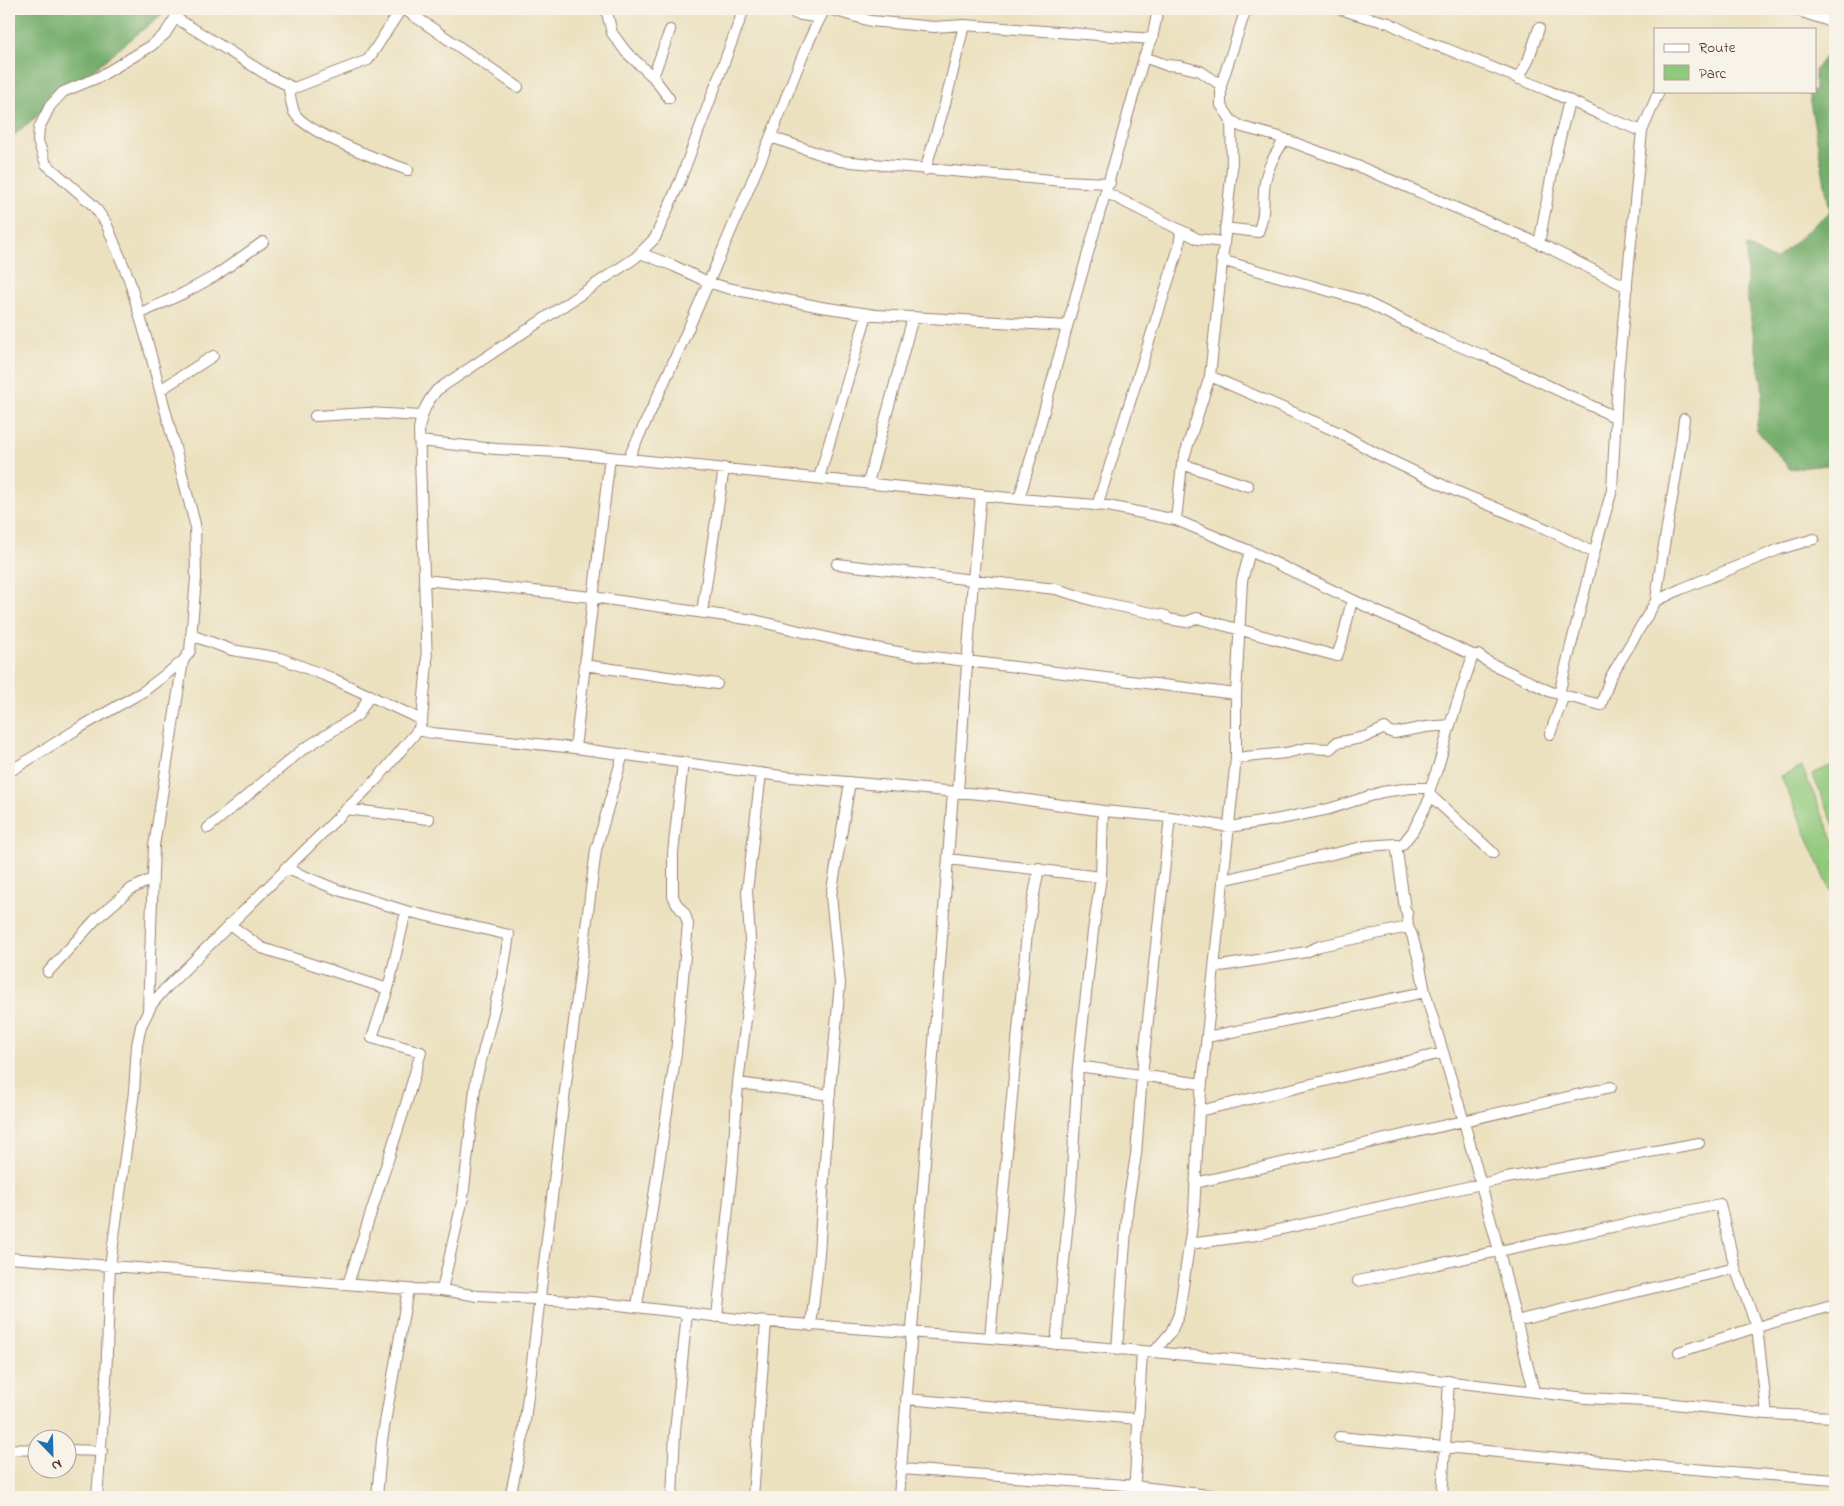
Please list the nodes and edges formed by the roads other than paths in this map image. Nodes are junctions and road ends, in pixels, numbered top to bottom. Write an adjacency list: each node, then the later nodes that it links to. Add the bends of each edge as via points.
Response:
1 (402, 9): 20 (street, via 368,60 294,88); 22 (street)
2 (606, 9): 18 (street, via 612,33 626,52)
3 (744, 9): 38 (street, via 680,181 655,238)
4 (786, 9): 11 (street, via 796,14)
5 (829, 9): 13 (street, via 871,21 934,27)
6 (1158, 9): 16 (street)
7 (1246, 9): 21 (street)
8 (1340, 9): 19 (street, via 1389,23 1426,42)
9 (1794, 9): 12 (street)
10 (178, 13): 20 (street, via 269,76); 42 (street, via 165,34 143,51 98,77 63,92 50,106 38,141 46,164 94,206 106,223)
11 (822, 13): 28 (street)
12 (1835, 23)
13 (964, 25): 16 (street); 31 (street)
14 (1539, 28): 19 (street)
15 (670, 30): 18 (street)
16 (1152, 39): 17 (street)
17 (1144, 58): 21 (street, via 1200,71); 32 (street)
18 (653, 76): 24 (street)
19 (1518, 79): 25 (street)
20 (288, 85): 30 (street, via 294,113 311,128)
21 (1221, 85): 26 (street, via 1220,105)
22 (518, 87)
23 (1659, 92): 27 (street)
24 (669, 98)
25 (1569, 101): 27 (street); 37 (street)
26 (1231, 120): 29 (street, via 1242,127); 33 (street, via 1232,168)
27 (1642, 131): 41 (street)
28 (770, 137): 31 (street, via 840,161); 40 (street)
29 (1285, 139): 33 (street, via 1269,165 1264,183 1263,220 1258,232); 37 (street, via 1365,168)
30 (408, 170)
31 (925, 170): 32 (street)
32 (1108, 188): 34 (street); 45 (street)
33 (1225, 228): 36 (street)
34 (1181, 231): 36 (street, via 1198,239); 63 (street, via 1179,247)
35 (263, 242): 42 (street, via 215,276)
36 (1223, 242): 39 (street)
37 (1539, 244): 41 (street)
38 (640, 253): 40 (street); 50 (street, via 437,390 426,402)
39 (1221, 260): 47 (street); 51 (street, via 1361,300)
40 (708, 282): 43 (street, via 769,298); 55 (street)
41 (1627, 287): 51 (street)
42 (139, 314): 48 (street)
43 (867, 314): 44 (street); 58 (street)
44 (913, 317): 45 (street); 59 (street)
45 (1067, 326): 62 (street)
46 (213, 356): 48 (street)
47 (1210, 376): 56 (street); 67 (street, via 1340,433 1451,490 1549,530)
48 (160, 390): 76 (street, via 195,524 196,578)
49 (315, 416): 50 (street, via 368,413)
50 (421, 416): 53 (street)
51 (1615, 417): 67 (street, via 1612,490)
52 (1684, 419): 73 (street)
53 (419, 441): 54 (street); 69 (street)
54 (610, 457): 55 (street); 71 (street)
55 (628, 459): 57 (street)
56 (1182, 464): 60 (street); 64 (street)
57 (724, 468): 58 (street); 74 (street)
58 (819, 478): 59 (street)
59 (868, 482): 61 (street)
60 (1248, 486)
61 (981, 494): 62 (street); 70 (street)
62 (1019, 499): 63 (street)
63 (1096, 506): 64 (street)
64 (1176, 520): 66 (street)
65 (1814, 539): 73 (street, via 1780,549)
66 (1250, 550): 72 (street); 75 (street, via 1242,581)
67 (1594, 553): 83 (street)
68 (836, 564): 70 (street)
69 (424, 580): 71 (street); 85 (street, via 427,663)
70 (973, 580): 75 (street, via 1056,590 1168,619 1186,622 1197,618); 79 (street)
71 (592, 597): 74 (street); 80 (street)
72 (1352, 600): 75 (street, via 1337,656); 77 (street)
73 (1656, 601): 83 (street, via 1610,678 1601,705)
74 (702, 612): 79 (street, via 754,620 853,644)
75 (1240, 629): 82 (street)
76 (191, 635): 78 (street, via 190,651); 84 (street, via 232,650 280,658)
77 (1473, 655): 83 (street); 86 (street)
78 (184, 661): 93 (street, via 144,691); 110 (street, via 154,846)
79 (967, 661): 82 (street); 96 (street)
80 (584, 665): 81 (street); 89 (street)
81 (717, 684)
82 (1236, 694): 91 (street)
83 (1561, 694): 88 (street)
84 (370, 695): 85 (street); 103 (street, via 358,716 302,750)
85 (422, 720): 87 (street)
86 (1450, 725): 91 (street, via 1394,733 1386,728 1365,737 1336,743 1330,749 1307,748); 97 (street)
87 (418, 730): 89 (street); 98 (street, via 378,778)
88 (1550, 734)
89 (575, 748): 90 (street)
90 (623, 754): 92 (street); 142 (street, via 596,850)
91 (1236, 758): 102 (street)
92 (683, 762): 94 (street); 144 (street, via 673,853 672,896 688,924 676,1053)
93 (9, 772)
94 (760, 773): 95 (street); 124 (street, via 748,891 752,972)
95 (850, 782): 96 (street); 127 (street, via 831,896 840,983)
96 (956, 792): 99 (street); 106 (street)
97 (1430, 792): 102 (street, via 1411,788 1382,792 1329,809); 104 (street, via 1413,831 1402,845); 105 (street)
98 (346, 809): 101 (street); 107 (street)
99 (1103, 811): 100 (street); 109 (street)
100 (1170, 817): 102 (street); 123 (street)
101 (428, 819)
102 (1229, 827): 111 (street)
103 (208, 828)
104 (1396, 844): 111 (street, via 1366,846); 114 (street)
105 (1493, 853)
106 (948, 859): 108 (street); 151 (street)
107 (285, 868): 112 (street, via 338,890); 113 (street)
108 (1039, 868): 109 (street); 152 (street, via 1027,932)
109 (1101, 877): 122 (street)
110 (152, 879): 116 (street, via 131,889 96,919); 119 (street)
111 (1223, 880): 115 (street)
112 (406, 911): 117 (street); 141 (street, via 509,934 502,978 476,1080 463,1198)
113 (229, 924): 117 (street, via 262,948); 119 (street, via 164,990)
114 (1408, 927): 115 (street, via 1306,952); 118 (street, via 1420,961)
115 (1215, 967): 120 (street)
116 (48, 972)
117 (388, 989): 139 (street, via 372,1038 421,1052)
118 (1424, 992): 120 (street); 121 (street)
119 (148, 1012): 136 (street, via 141,1026 138,1045)
120 (1207, 1038): 125 (street)
121 (1442, 1053): 128 (street); 129 (street)
122 (1078, 1066): 123 (street); 153 (street)
123 (1142, 1075): 125 (street); 154 (street)
124 (738, 1082): 127 (street); 146 (street)
125 (1202, 1084): 128 (street)
126 (1611, 1087): 129 (street)
127 (830, 1095): 149 (street)
128 (1199, 1111): 131 (street)
129 (1464, 1122): 131 (street); 132 (street)
130 (1699, 1144): 132 (street)
131 (1195, 1183): 133 (street)
132 (1480, 1185): 133 (street, via 1256,1235); 134 (street)
133 (1189, 1244): 156 (street, via 1179,1314 1172,1332)
134 (1499, 1251): 137 (street, via 1720,1204); 138 (street); 148 (street)
135 (9, 1258): 136 (street)
136 (110, 1266): 139 (street); 169 (street)
137 (1735, 1268): 148 (street); 150 (street)
138 (1358, 1281)
139 (348, 1284): 140 (street)
140 (408, 1289): 141 (street); 174 (street, via 384,1432)
141 (442, 1290): 142 (street, via 478,1296)
142 (540, 1299): 144 (street); 175 (street, via 524,1438)
143 (1835, 1305): 150 (street)
144 (637, 1306): 145 (street)
145 (687, 1313): 146 (street); 176 (street)
146 (717, 1316): 147 (street)
147 (766, 1322): 149 (street); 177 (street)
148 (1516, 1322): 159 (street)
149 (811, 1326): 151 (street)
150 (1756, 1327): 157 (street); 161 (street)
151 (911, 1332): 152 (street); 160 (street)
152 (990, 1338): 153 (street)
153 (1056, 1344): 154 (street)
154 (1117, 1350): 155 (street)
155 (1142, 1351): 156 (street); 163 (street)
156 (1154, 1352): 158 (street)
157 (1679, 1352)
158 (1449, 1381): 159 (street); 165 (street)
159 (1534, 1392): 161 (street)
160 (906, 1399): 163 (street); 170 (street)
161 (1767, 1414): 162 (street)
162 (1835, 1417)
163 (1138, 1419): 172 (street)
164 (1339, 1437): 165 (street)
165 (1445, 1446): 171 (street); 180 (street)
166 (9, 1449): 167 (street)
167 (28, 1450)
168 (78, 1450): 169 (street)
169 (102, 1451): 173 (street)
170 (901, 1469): 172 (street); 178 (street)
171 (1835, 1480)
172 (1134, 1492): 179 (street)
173 (97, 1497)
174 (377, 1497)
175 (510, 1497)
176 (672, 1497)
177 (753, 1497)
178 (899, 1497)
179 (1225, 1497)
180 (1442, 1497)

